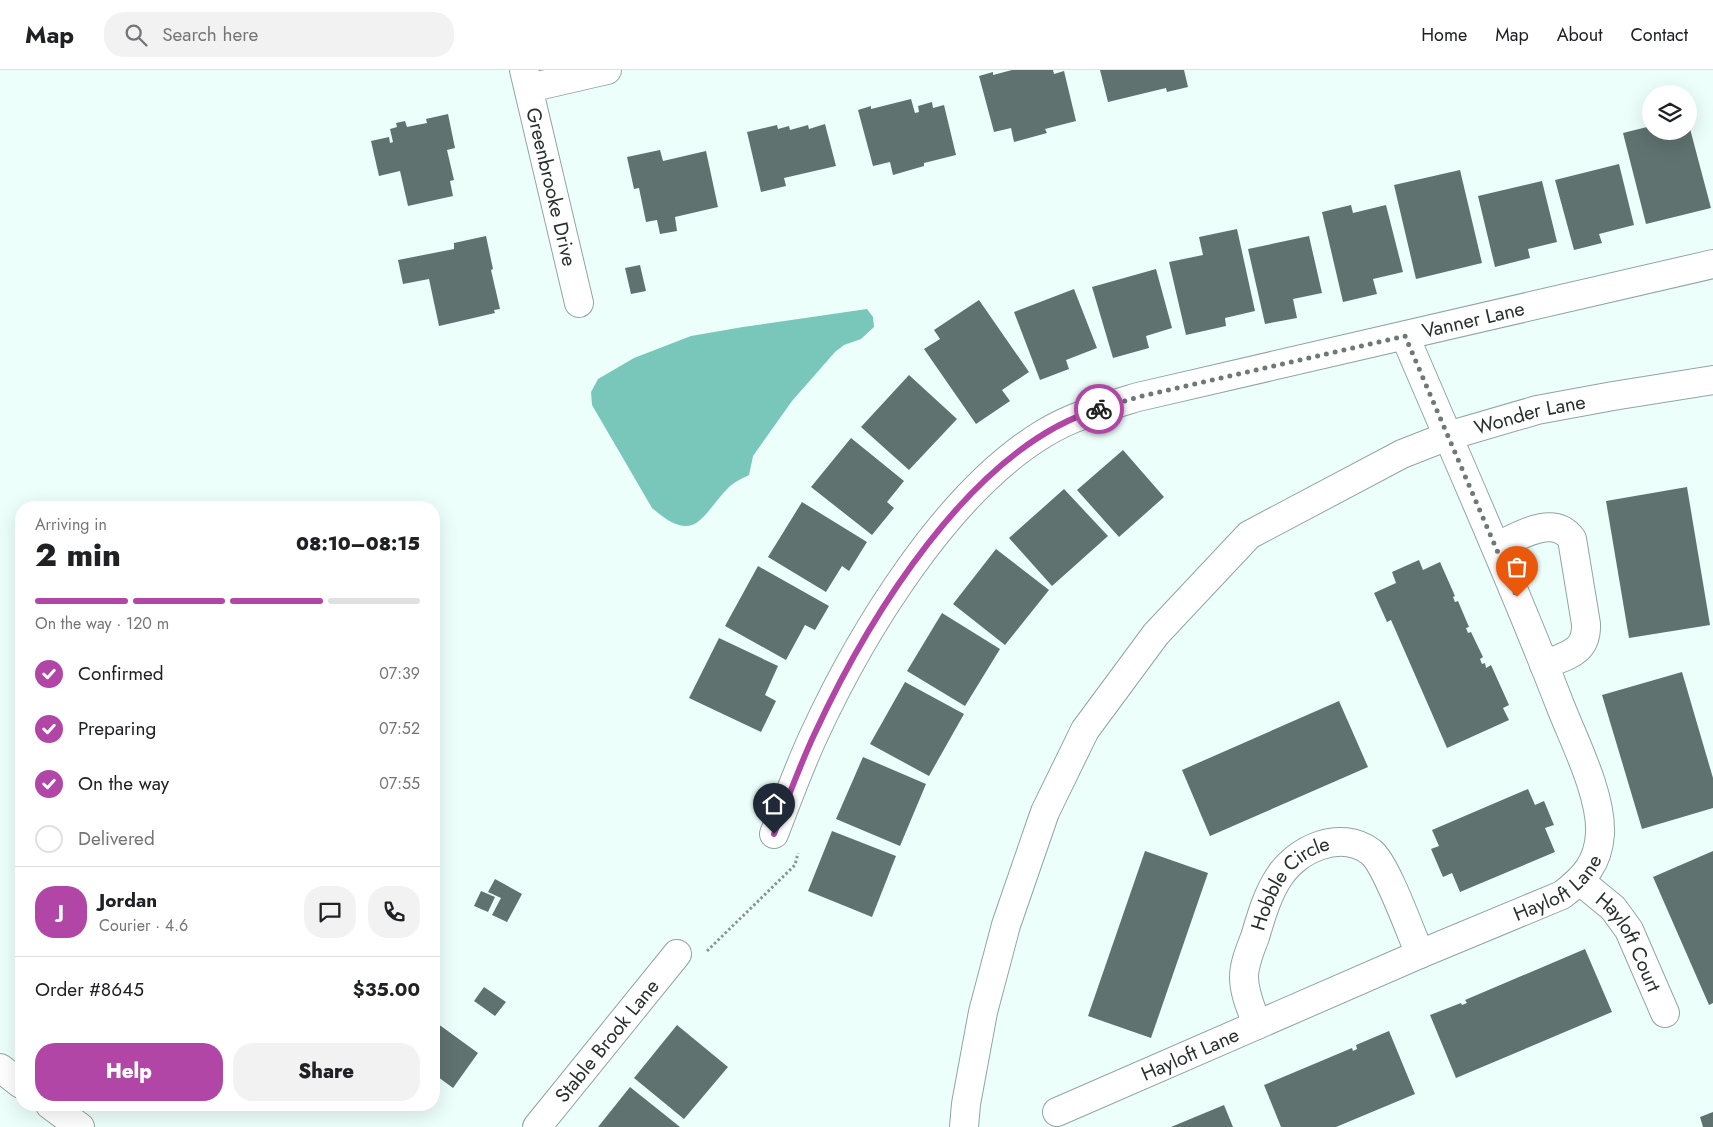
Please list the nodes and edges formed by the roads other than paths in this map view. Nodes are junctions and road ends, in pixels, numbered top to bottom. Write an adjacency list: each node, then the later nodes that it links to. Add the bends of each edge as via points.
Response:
1 (607, 70): 2 (street)
2 (526, 79): 4 (street, Greenbrooke Drive)
3 (1713, 264): 5 (street, Vanner Lane)
4 (579, 303)
5 (1405, 336): 7 (street, Hayloft Lane); 10 (street, Vanner Lane, via 1138,397 1088,412 1043,433 999,466 960,505 928,544 866,636 813,736)
6 (1713, 380): 7 (street, Wonder Lane, via 1538,410)
7 (1448, 436): 8 (street, Hayloft Lane); 22 (street, Wonder Lane, via 1402,454 1249,535 1156,634 1086,730 1045,812 1006,925 983,1012)
8 (1496, 547): 9 (street, Hayloft Lane); 9 (street, via 1536,528 1552,527 1567,533 1572,539 1586,635 1582,646 1575,652)
9 (1544, 665): 11 (street, Hayloft Lane, via 1581,757 1598,812 1600,833 1597,852)
10 (774, 834)
11 (1580, 881): 13 (street, Hayloft Lane, via 1562,895); 14 (street, Hayloft Court, via 1612,908 1629,930)
12 (677, 954): 21 (street, Stable Brook Lane)
13 (1420, 954): 15 (street, Hayloft Lane); 15 (street, Hobble Circle, via 1382,864 1371,852 1356,845 1341,841 1323,843 1287,866 1266,903 1244,978)
14 (1665, 1013)
15 (1257, 1025): 19 (street, Hayloft Lane)
16 (0, 1068): 17 (street)
17 (15, 1079)
18 (58, 1111): 20 (street)
19 (1057, 1112)
20 (80, 1127)
21 (537, 1127)
22 (964, 1127)

